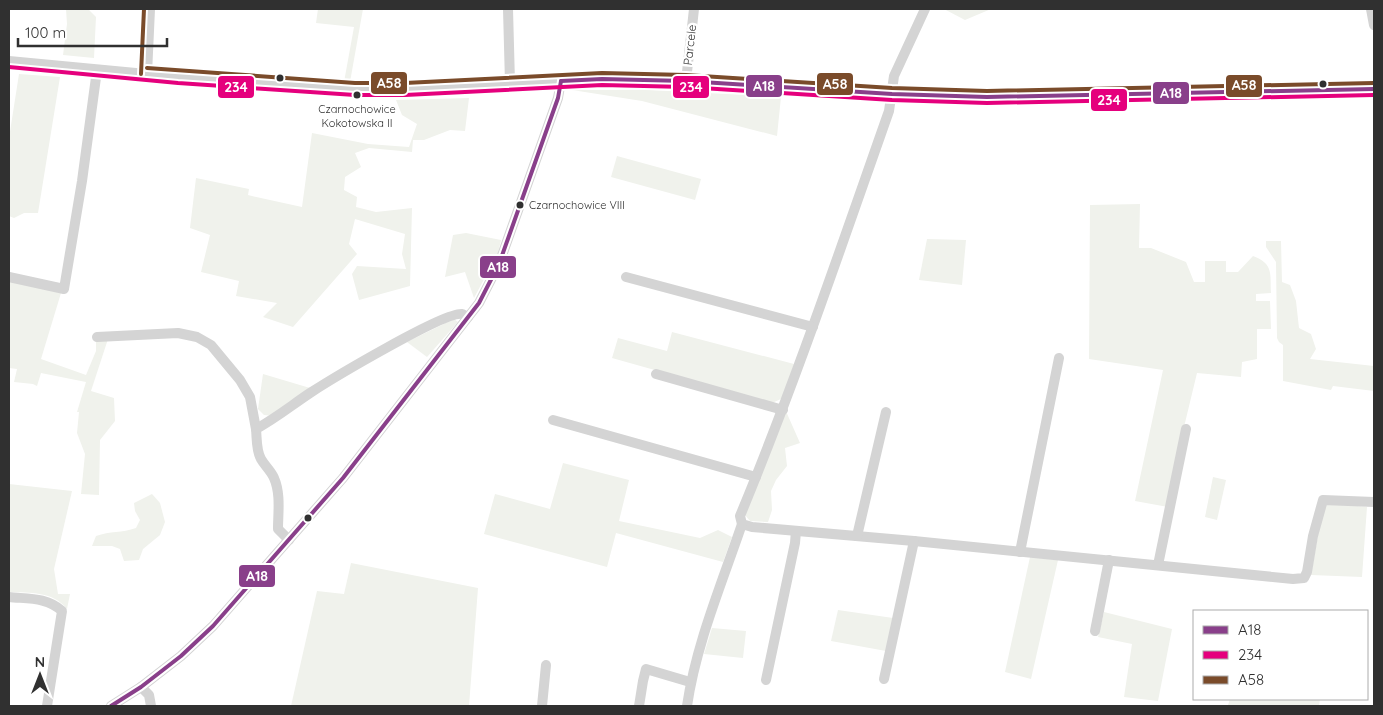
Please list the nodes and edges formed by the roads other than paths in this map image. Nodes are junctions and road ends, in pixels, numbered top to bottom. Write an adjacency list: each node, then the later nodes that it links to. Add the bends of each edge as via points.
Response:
1 (150, 9): 9 (street)
2 (508, 9): 12 (street)
3 (694, 9): 11 (street, Parcele)
4 (925, 9): 14 (street, via 894,76)
5 (1371, 9): 6 (street)
6 (1374, 25)
7 (9, 61): 8 (street)
8 (97, 70): 9 (street); 15 (street, via 64,289)
9 (148, 74): 12 (street, via 354,89)
10 (561, 81): 11 (street); 12 (street); 17 (street, via 558,98 499,264 486,293)
11 (686, 81): 14 (street)
12 (510, 83)
13 (1374, 89): 14 (street, via 987,98)
14 (892, 94): 18 (street)
15 (9, 277)
16 (626, 277): 18 (street)
17 (468, 317): 25 (street, via 455,314 428,325 331,380); 32 (street, via 343,478)
18 (813, 327): 22 (street)
19 (97, 337): 25 (street, via 178,333 197,337 211,345 250,397)
20 (1059, 358): 34 (street)
21 (656, 374): 22 (street)
22 (783, 410): 27 (street)
23 (886, 412): 31 (street)
24 (553, 420): 27 (street)
25 (256, 428): 32 (street, via 257,447 275,480 279,499 278,529)
26 (1186, 429): 36 (street)
27 (756, 477): 29 (street, via 740,516)
28 (1374, 502): 36 (street, via 1323,500 1304,578)
29 (742, 524): 30 (street); 42 (street)
30 (796, 531): 31 (street); 41 (street)
31 (857, 536): 33 (street)
32 (289, 540): 43 (street, via 213,626 181,656)
33 (914, 541): 34 (street); 40 (street)
34 (1020, 552): 35 (street)
35 (1109, 560): 36 (street); 38 (street)
36 (1158, 565)
37 (9, 597): 44 (street, via 41,600 62,610)
38 (1095, 631)
39 (546, 665): 47 (street)
40 (884, 679)
41 (766, 680)
42 (690, 682): 48 (street, via 646,669); 49 (street)
43 (141, 686): 45 (street); 46 (street, via 149,695)
44 (47, 706)
45 (112, 706)
46 (151, 706)
47 (542, 706)
48 (639, 706)
49 (687, 706)

